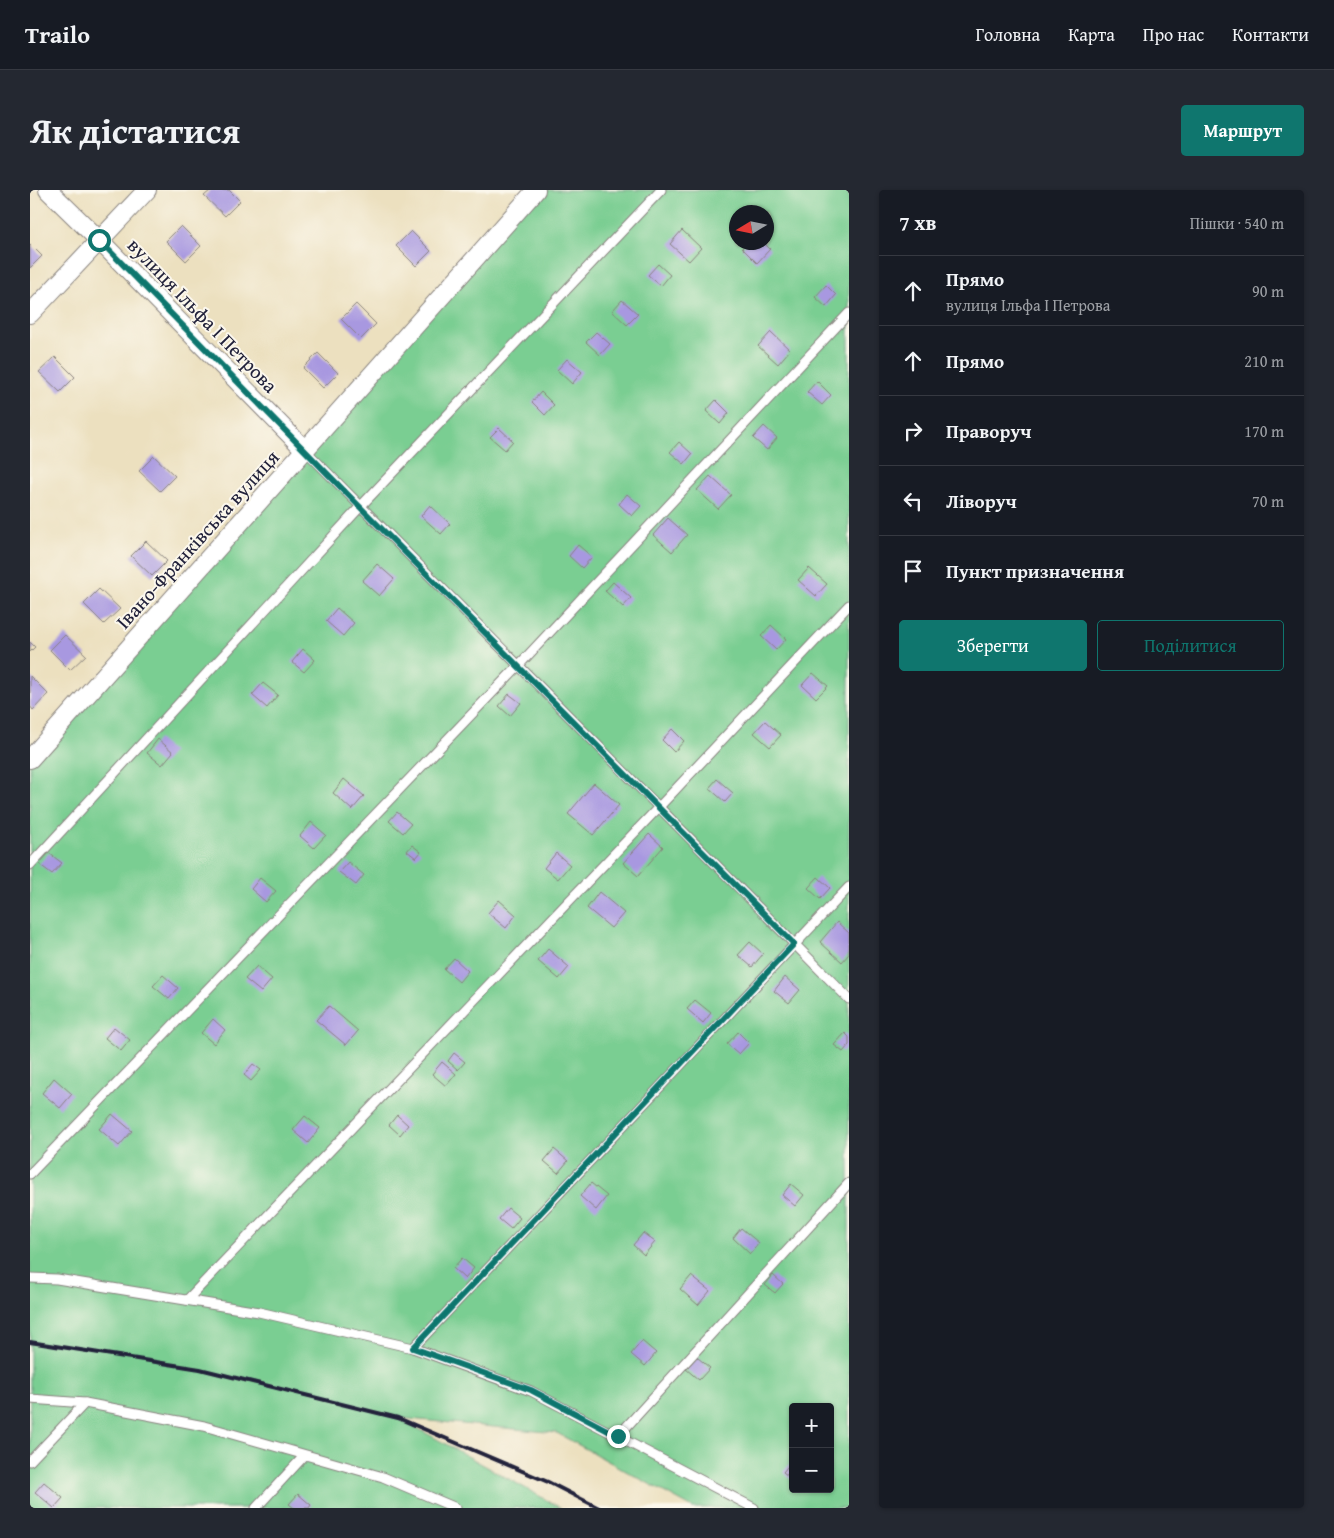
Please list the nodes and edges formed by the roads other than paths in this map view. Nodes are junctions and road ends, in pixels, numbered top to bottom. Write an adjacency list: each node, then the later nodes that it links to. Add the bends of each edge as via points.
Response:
1 (48, 190): 5 (street, вулиця Ільфа І Петрова)
2 (147, 190): 5 (street)
3 (536, 190): 8 (street, Івано-Франківська вулиця)
4 (661, 190): 9 (lane)
5 (99, 240): 7 (street); 8 (street, вулиця Ільфа І Петрова)
6 (849, 313): 11 (lane)
7 (30, 314)
8 (305, 450): 9 (lane); 12 (street, Івано-Франківська вулиця)
9 (360, 507): 11 (lane); 14 (lane)
10 (849, 605): 13 (lane)
11 (518, 666): 13 (lane); 18 (lane)
12 (30, 759)
13 (659, 807): 16 (lane); 21 (lane)
14 (30, 865)
15 (849, 887): 16 (lane)
16 (794, 944): 17 (lane); 22 (lane)
17 (849, 999)
18 (30, 1174)
19 (849, 1183): 25 (lane)
20 (30, 1278): 21 (lane, via 58,1279)
21 (187, 1300): 22 (lane, via 259,1312)
22 (413, 1348): 25 (lane, via 531,1390)
23 (30, 1399): 24 (lane)
24 (85, 1404): 26 (lane, via 204,1426); 27 (lane)
25 (618, 1436): 30 (lane)
26 (304, 1456): 28 (lane); 29 (lane, via 383,1477)
27 (30, 1461)
28 (256, 1508)
29 (456, 1508)
30 (754, 1508)

